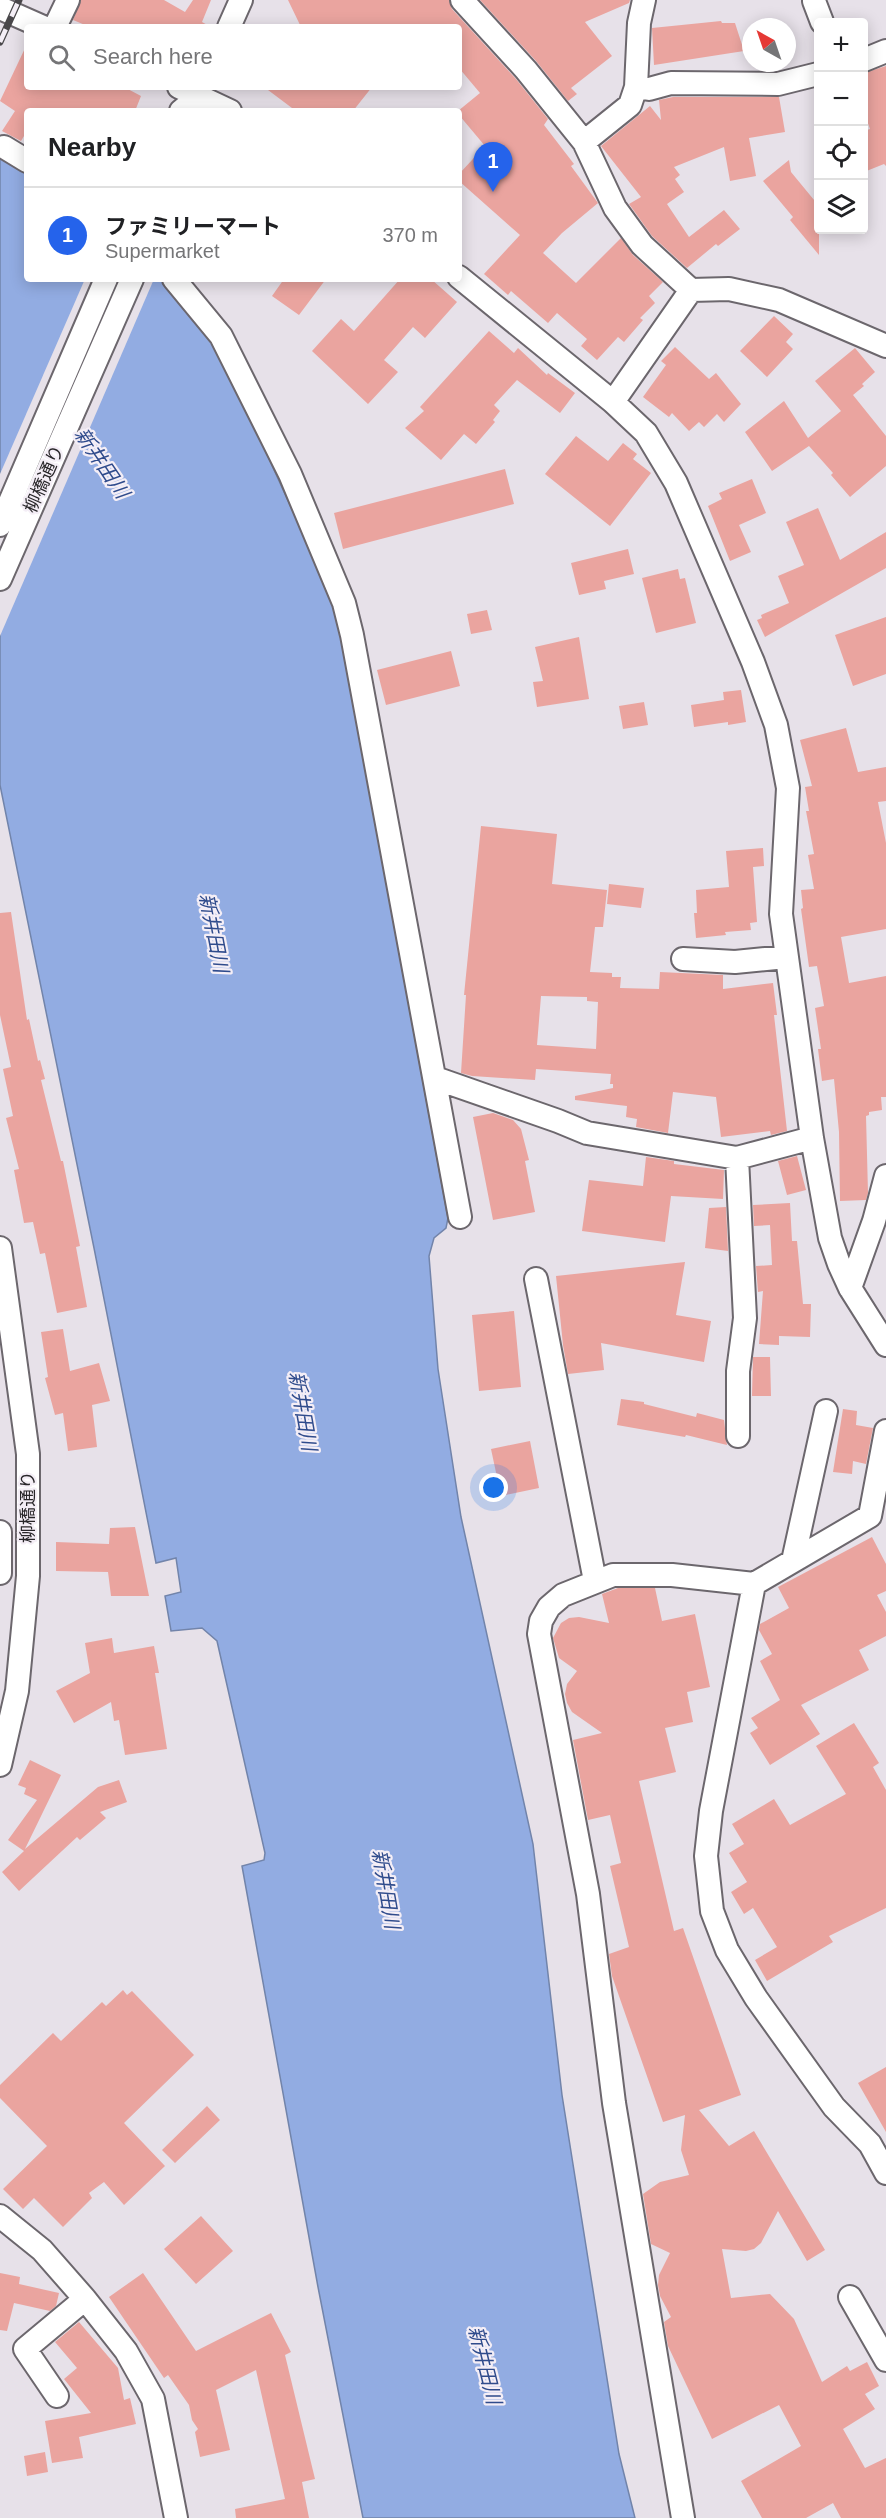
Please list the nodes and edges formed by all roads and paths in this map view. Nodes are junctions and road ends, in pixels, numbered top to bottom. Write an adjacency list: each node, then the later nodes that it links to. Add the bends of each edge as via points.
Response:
1 (69, 0): 7 (street)
2 (241, 0): 8 (street)
3 (462, 0): 16 (street)
4 (644, 0): 12 (street)
5 (0, 8): 6 (street)
6 (36, 24)
7 (57, 24)
8 (230, 24)
9 (886, 51): 10 (street)
10 (868, 58)
11 (814, 75): 12 (street, via 778,84 672,83 649,89)
12 (636, 87): 16 (street, via 630,105)
13 (195, 95): 14 (street); 15 (street)
14 (184, 108)
15 (223, 108)
16 (584, 142): 23 (street, via 615,208 642,245)
17 (4, 147): 18 (street)
18 (24, 159)
19 (462, 279): 25 (street)
20 (105, 282): 26 (street, 柳橋通り)
21 (131, 282): 27 (street, 柳橋通り)
22 (176, 282): 30 (street, via 221,336 290,474 344,603)
23 (691, 290): 24 (street, via 729,289 780,300); 25 (street)
24 (886, 346)
25 (613, 402): 28 (street, via 646,434 676,483 777,725 788,788 781,914)
26 (0, 525)
27 (0, 579)
28 (786, 957): 29 (street, via 735,962); 31 (street)
29 (683, 959)
30 (435, 1078): 32 (street, via 587,1133); 34 (street)
31 (812, 1138): 32 (street); 37 (street, via 830,1238)
32 (737, 1158): 42 (street, via 745,1318 738,1371)
33 (886, 1176): 37 (street)
34 (460, 1217)
35 (0, 1248): 38 (street, 柳橋通り)
36 (536, 1279): 47 (street)
37 (850, 1288): 39 (street)
38 (6, 1325): 49 (street, 柳橋通り, via 28,1454 28,1576 17,1691)
39 (886, 1345)
40 (826, 1411): 45 (street)
41 (886, 1431): 43 (street)
42 (738, 1436)
43 (878, 1517): 45 (street)
44 (0, 1532): 46 (street, 柳橋通り)
45 (793, 1561): 48 (street)
46 (0, 1573)
47 (595, 1581): 48 (street, via 613,1575 672,1575); 57 (street, via 563,1594 549,1607 538,1634 588,1894 614,2103)
48 (754, 1584): 50 (street, via 711,1811 706,1856 712,1911 727,1950 756,1998 834,2107 870,2144)
49 (0, 1765)
50 (886, 2173)
51 (0, 2216): 53 (street, via 42,2250)
52 (850, 2296): 54 (street)
53 (86, 2299): 55 (street, via 26,2349); 56 (street, via 126,2351 153,2399)
54 (886, 2360)
55 (57, 2396)
56 (176, 2518)
57 (684, 2518)

